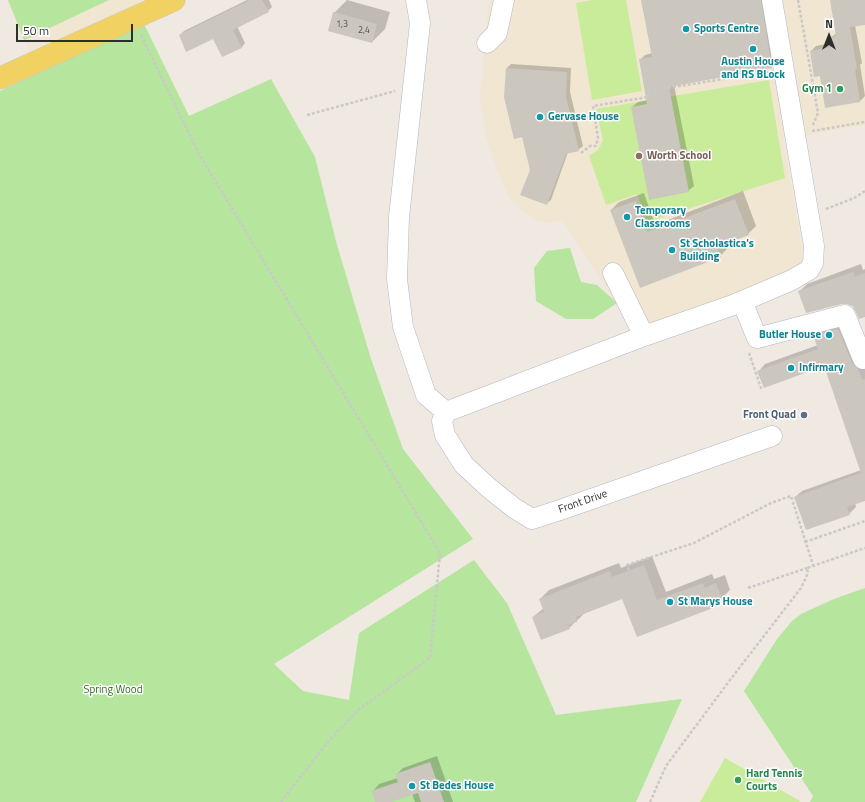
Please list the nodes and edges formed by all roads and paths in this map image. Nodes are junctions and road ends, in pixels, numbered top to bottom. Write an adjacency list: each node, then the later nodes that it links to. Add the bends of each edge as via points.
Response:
1 (174, 0): 6 (main road)
2 (416, 0): 10 (lane, via 420,23)
3 (504, 0): 7 (lane, via 496,33)
4 (772, 0): 8 (lane)
5 (798, 0): 12 (path, via 818,113 810,131)
6 (133, 18): 9 (main road); 29 (path, via 199,154 440,553 430,658 358,710 327,743)
7 (487, 43)
8 (784, 70): 13 (path, via 648,91 648,97 593,106 598,138 596,146 590,146); 15 (lane, via 814,246 813,263 809,270 792,280)
9 (0, 78)
10 (413, 86): 11 (path); 20 (lane, via 399,217 397,279 403,327 426,395)
11 (307, 115)
12 (865, 122)
13 (581, 153)
14 (613, 273): 16 (lane)
15 (742, 302): 16 (lane); 17 (lane, via 757,338 846,315 863,359)
16 (644, 336): 20 (lane)
17 (865, 358)
18 (755, 373): 19 (path)
19 (762, 391)
20 (446, 412): 21 (lane, Front Drive, via 442,422 444,435 464,465 514,508 532,519)
21 (772, 436)
22 (865, 522): 23 (path)
23 (805, 542): 25 (path); 27 (path, via 791,496 771,503 694,543 627,565)
24 (865, 548): 25 (path)
25 (813, 565): 26 (path)
26 (807, 568): 28 (path); 30 (path, via 808,573 801,588 666,766)
27 (629, 570)
28 (748, 588)
29 (281, 802)
30 (650, 802)

